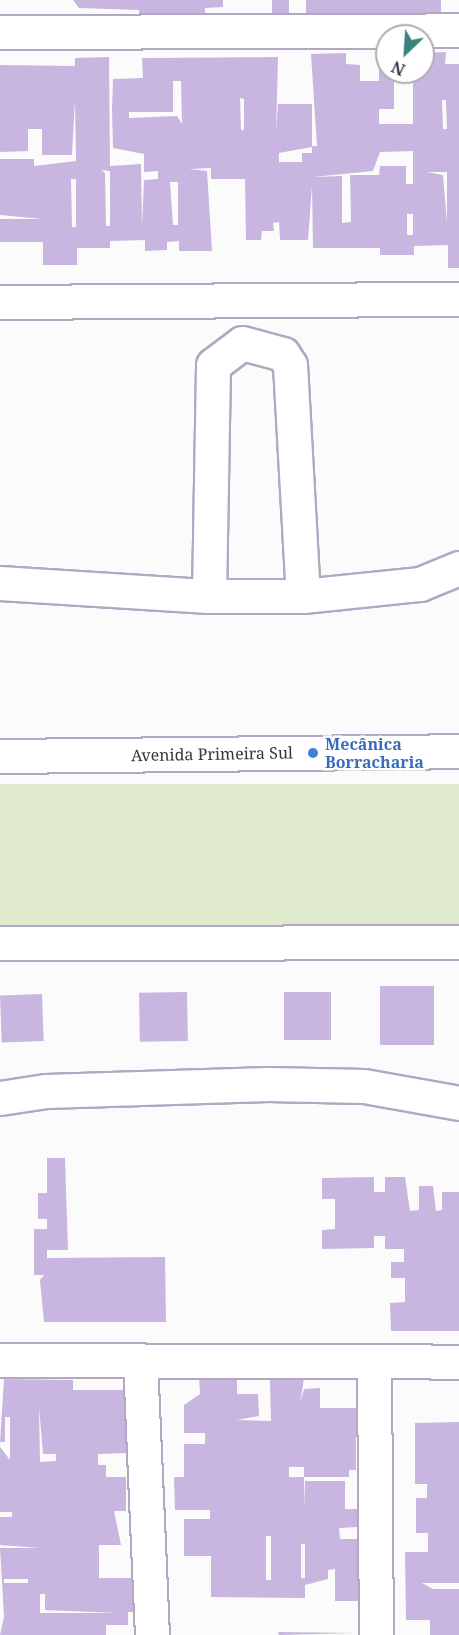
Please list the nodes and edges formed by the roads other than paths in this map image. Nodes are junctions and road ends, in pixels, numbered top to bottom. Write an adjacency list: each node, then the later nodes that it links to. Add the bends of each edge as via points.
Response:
1 (459, 30): 2 (street)
2 (0, 32)
3 (459, 299): 4 (street)
4 (0, 302)
5 (459, 568): 8 (street, via 420,584)
6 (0, 583): 7 (street)
7 (209, 596): 8 (street); 8 (street, via 213,365 242,343 284,354 290,365)
8 (303, 596)
9 (459, 751): 10 (street, Avenida Primeira Sul)
10 (0, 756)
11 (459, 942): 12 (street)
12 (0, 943)
13 (0, 1098): 14 (street, via 46,1091 268,1084 364,1086)
14 (459, 1102)
15 (0, 1360): 16 (street)
16 (140, 1361): 17 (street); 19 (street)
17 (374, 1361): 18 (street); 20 (street)
18 (459, 1362)
19 (152, 1635)
20 (376, 1635)

